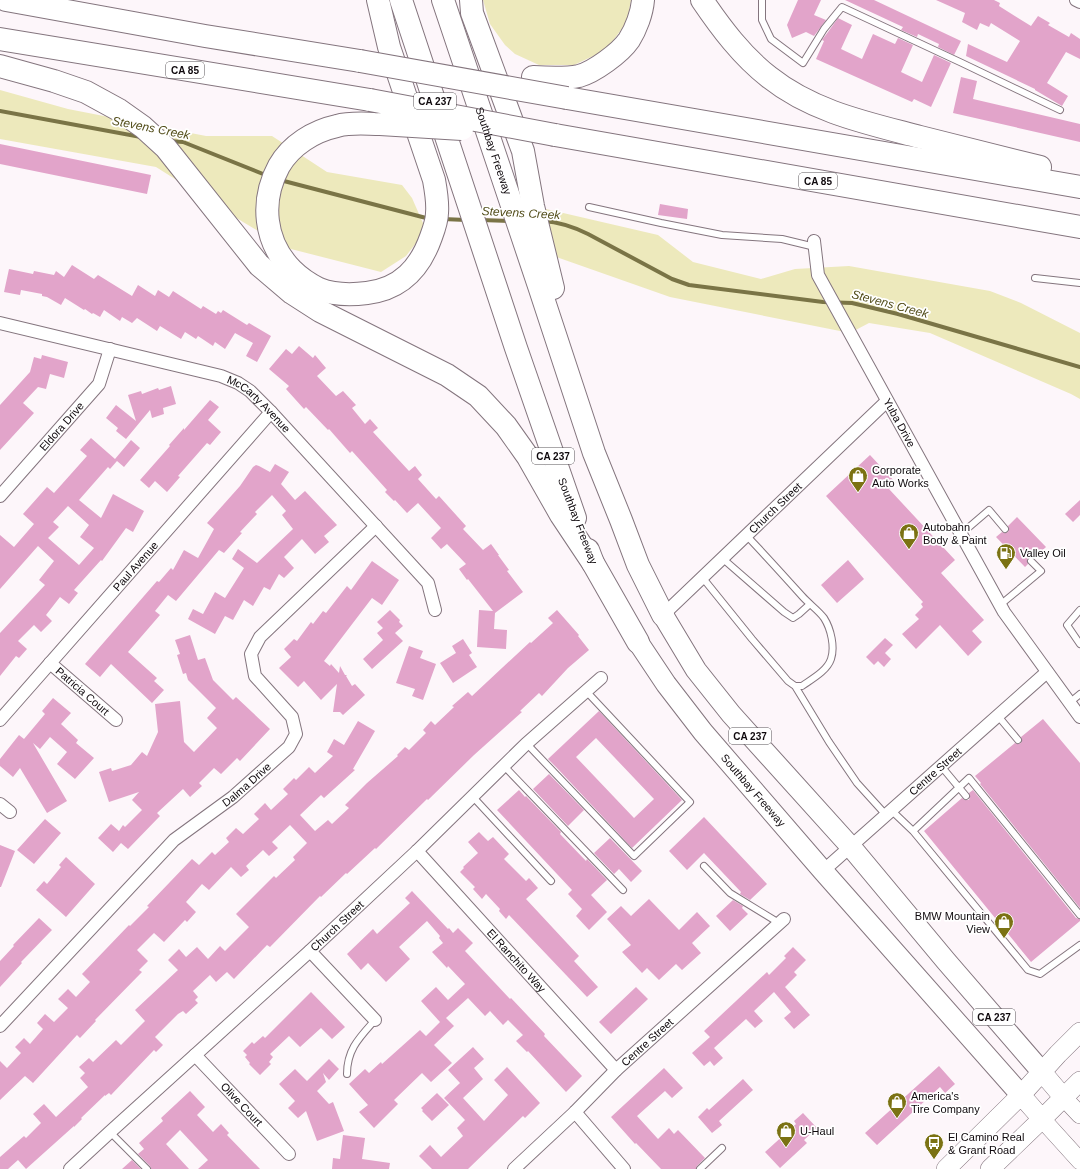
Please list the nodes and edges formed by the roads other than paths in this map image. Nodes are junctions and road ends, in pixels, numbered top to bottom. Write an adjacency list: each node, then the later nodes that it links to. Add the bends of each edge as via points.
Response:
1 (378, 0): 15 (highway, bridge, via 389,47 434,180 436,222 428,246 417,266 395,285 378,292 346,295 319,289 302,280 284,261 274,244 269,232 267,206 281,162 290,151 315,134 338,126 358,123 380,124)
2 (401, 0): 35 (highway, Southbay Freeway / CA 237, via 568,500)
3 (443, 0): 21 (highway, Southbay Freeway, via 510,200)
4 (471, 0): 21 (highway, via 472,14 524,151 533,206)
5 (643, 0): 12 (highway, bridge, via 638,20 628,41 609,60 580,76 533,77)
6 (702, 0): 16 (highway, via 744,54 769,78 800,98 834,113 876,126)
7 (762, 0): 14 (lane, via 762,20 771,38 803,62 842,7)
8 (1076, 0): 10 (street)
9 (10, 1): 12 (highway)
10 (1080, 2)
11 (0, 39): 15 (highway, CA 85, bridge, via 370,100)
12 (360, 61): 17 (highway, bridge)
13 (0, 66): 35 (highway, via 86,92 119,110 166,148 259,265 292,293 320,311 447,375 478,396 506,426 528,457 561,515)
14 (1060, 110)
15 (555, 136): 19 (highway, CA 85)
16 (1080, 177)
17 (1080, 187)
18 (589, 207): 20 (lane, via 722,235)
19 (1080, 227)
20 (815, 244): 26 (street, Yuba Drive, via 818,275)
21 (536, 252): 41 (highway, CA 237, via 552,287 555,335 594,452 638,565)
22 (1035, 278): 23 (lane)
23 (1080, 283)
24 (0, 323): 25 (street, McCarty Avenue)
25 (110, 349): 27 (street, McCarty Avenue, via 221,376 250,391); 28 (street, Eldora Drive, via 99,384)
26 (887, 401): 31 (street, Yuba Drive); 32 (street, Church Street)
27 (271, 412): 29 (street, McCarty Avenue); 44 (street, Paul Avenue)
28 (0, 496)
29 (376, 526): 39 (street, McCarty Avenue, via 428,582); 77 (street, Dalma Drive, via 260,638 250,654 255,676 292,717 296,734 289,747 234,797 174,840)
30 (1005, 529): 31 (lane, via 989,510)
31 (961, 534): 38 (street, Yuba Drive)
32 (746, 535): 33 (street, Church Street); 37 (lane)
33 (722, 558): 36 (street, Church Street); 37 (lane, via 793,618)
34 (1032, 561): 38 (lane, via 1040,572)
35 (593, 563): 42 (highway, Southbay Freeway / CA 237)
36 (702, 577): 41 (street, Church Street); 47 (lane, via 752,639)
37 (810, 604): 47 (lane, via 824,618 829,630 833,646 831,658 824,669 802,686)
38 (1000, 605): 45 (street, Yuba Drive)
39 (435, 610)
40 (1080, 610): 43 (lane, via 1067,625)
41 (663, 615): 66 (highway, CA 237, via 696,670 730,714)
42 (638, 642): 69 (highway, Southbay Freeway / CA 237, via 703,732)
43 (1080, 644)
44 (50, 663): 53 (street, Paul Avenue); 54 (street, Patricia Court)
45 (1047, 672): 50 (street, Yuba Drive); 51 (street, Centre Street)
46 (601, 678): 48 (street, Church Street)
47 (795, 686): 64 (lane, via 857,783)
48 (586, 691): 56 (street, Church Street); 56 (lane, via 690,802 634,856)
49 (1080, 694): 50 (lane)
50 (1069, 703): 52 (street, Yuba Drive)
51 (998, 716): 55 (lane); 58 (street, Centre Street)
52 (1080, 717)
53 (0, 720)
54 (116, 720)
55 (1018, 740)
56 (527, 744): 57 (street, Church Street)
57 (504, 766): 61 (street, Church Street); 71 (lane)
58 (941, 766): 59 (lane); 64 (street, Centre Street)
59 (959, 788): 60 (lane); 65 (lane); 72 (lane, via 969,778)
60 (966, 796)
61 (473, 797): 67 (street, Church Street); 70 (lane)
62 (0, 804): 63 (street)
63 (10, 812)
64 (889, 813): 65 (lane); 66 (street, Centre Street)
65 (913, 831): 74 (lane, via 1028,970 1040,974)
66 (851, 847): 69 (street, Centre Street); 81 (highway, CA 237)
67 (417, 851): 75 (street, Church Street); 80 (street, El Ranchito Way)
68 (704, 866): 73 (lane, via 730,893)
69 (823, 871): 84 (highway, Southbay Freeway)
70 (551, 881)
71 (623, 890)
72 (1080, 915)
73 (781, 921): 80 (street, Centre Street)
74 (1080, 945)
75 (310, 951): 76 (street); 79 (street, Church Street)
76 (375, 1020): 82 (lane, via 357,1040 347,1066)
77 (0, 1026)
78 (1080, 1032): 81 (main road)
79 (195, 1056): 89 (street, Church Street); 91 (street, Olive Court)
80 (616, 1070): 86 (street, Centre Street)
81 (1042, 1072): 84 (main road); 85 (main road, CA 237)
82 (347, 1074)
83 (1080, 1081): 85 (main road)
84 (1020, 1095): 88 (main road); 99 (main road)
85 (1064, 1098): 87 (main road); 88 (main road)
86 (575, 1112): 96 (street, Centre Street); 97 (street)
87 (1080, 1115)
88 (1042, 1119): 92 (main road); 93 (main road)
89 (110, 1132): 94 (street, Church Street); 95 (lane)
90 (722, 1148): 98 (lane)
91 (289, 1154)
92 (1080, 1160)
93 (997, 1165)
94 (70, 1169)
95 (147, 1169)
96 (514, 1169)
97 (624, 1169)
98 (700, 1169)
99 (946, 1169)

